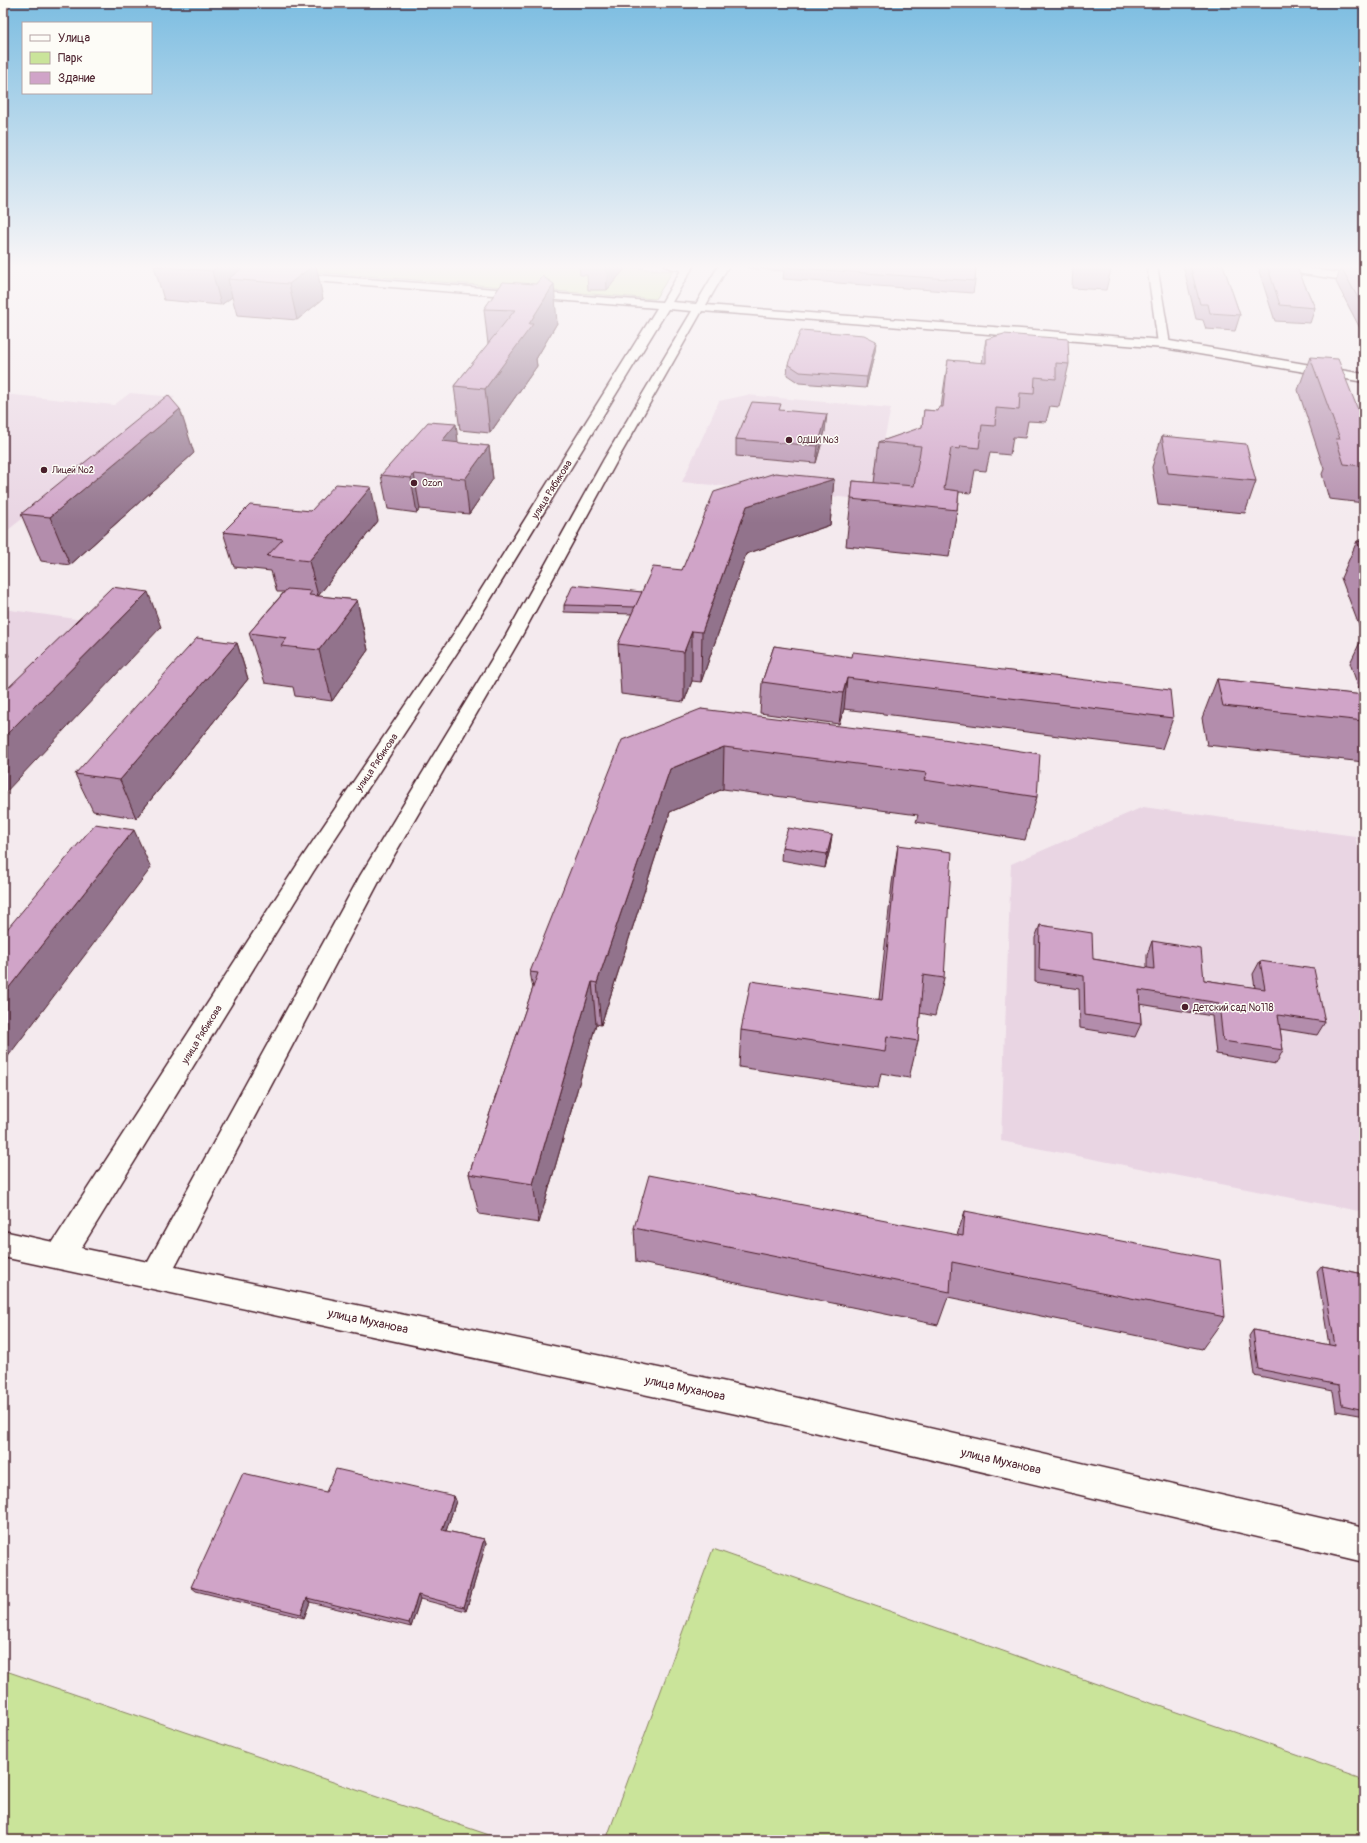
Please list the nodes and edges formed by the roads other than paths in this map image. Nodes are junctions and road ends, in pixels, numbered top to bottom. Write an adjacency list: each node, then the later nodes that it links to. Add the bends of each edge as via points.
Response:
1 (635, 351): 6 (street, улица Рябикова, via 462,634 306,867)
2 (675, 351): 7 (street, via 608,465 512,639 371,876)
3 (1205, 351): 4 (street)
4 (1364, 378)
5 (3, 1244): 6 (street, улица Муханова)
6 (60, 1256): 7 (street, улица Муханова)
7 (155, 1276): 8 (street, улица Муханова, via 755,1403)
8 (1364, 1545)

